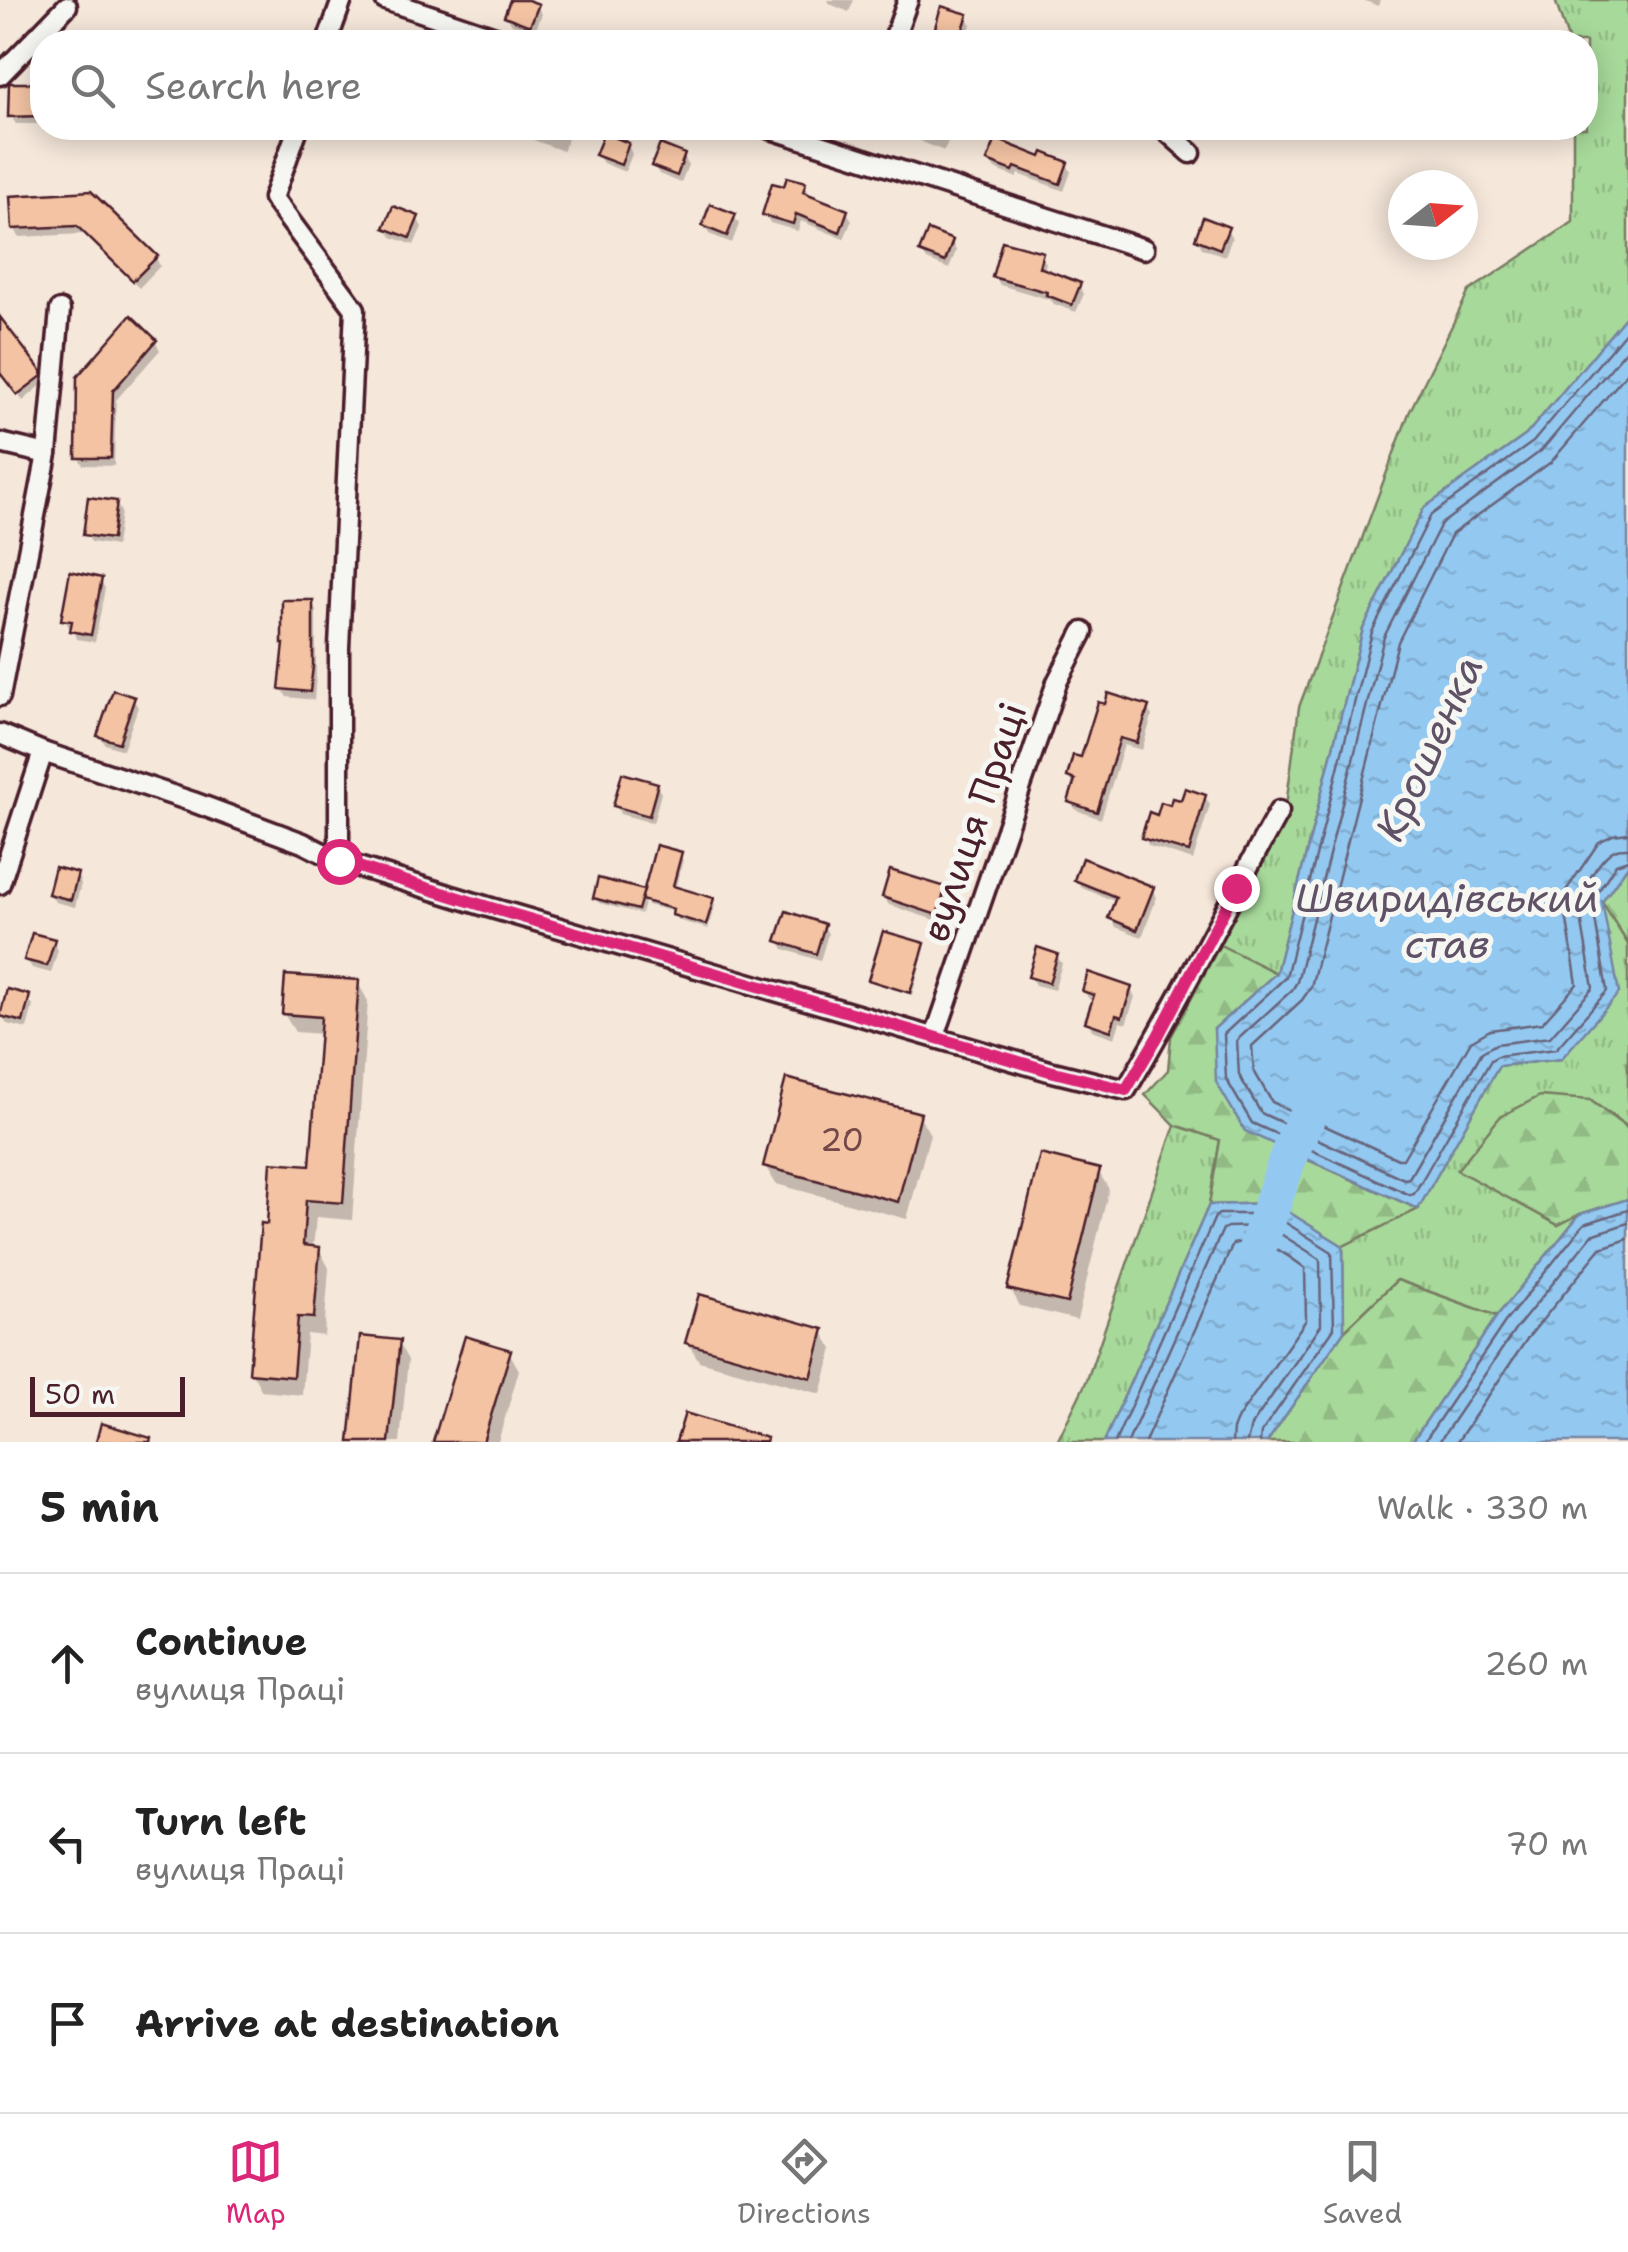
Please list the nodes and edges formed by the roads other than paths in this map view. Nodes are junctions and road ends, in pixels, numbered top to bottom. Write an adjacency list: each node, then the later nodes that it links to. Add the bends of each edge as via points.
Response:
1 (342, 0): 6 (street)
2 (385, 0): 7 (street)
3 (908, 0): 8 (street)
4 (66, 6): 5 (street)
5 (43, 30)
6 (331, 30)
7 (474, 30)
8 (897, 30)
9 (30, 43): 10 (street)
10 (0, 74)
11 (294, 140): 24 (street, via 274,198 354,309 339,648)
12 (805, 140): 15 (street)
13 (1176, 140): 14 (street)
14 (1192, 153)
15 (1144, 249)
16 (60, 310): 18 (street)
17 (0, 443): 18 (street)
18 (48, 454): 20 (street)
19 (1083, 632): 26 (street, вулиця Праці, via 1056,682)
20 (0, 696)
21 (0, 734): 22 (street)
22 (42, 752): 24 (street, via 193,802); 25 (street)
23 (1279, 812): 26 (street, via 1126,1090)
24 (339, 861): 26 (street)
25 (0, 884)
26 (935, 1036)

